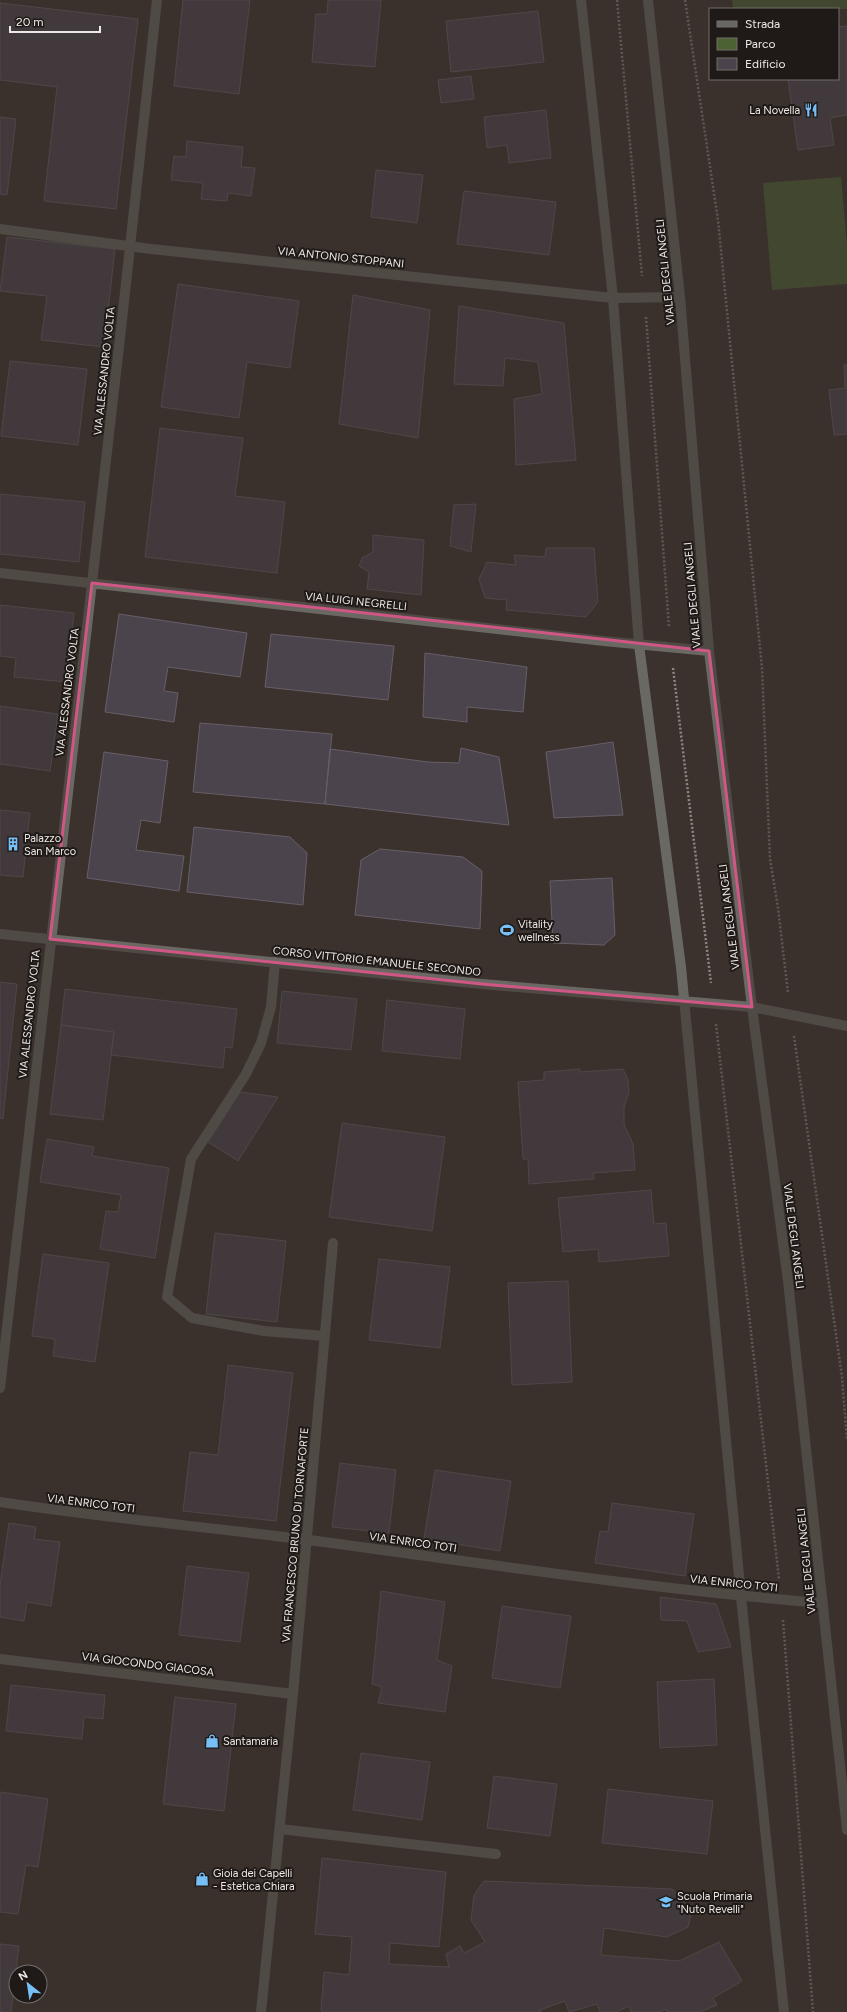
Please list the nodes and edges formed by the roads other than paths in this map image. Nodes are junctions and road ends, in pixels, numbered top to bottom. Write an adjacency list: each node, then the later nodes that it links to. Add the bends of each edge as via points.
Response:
1 (157, 0): 5 (street, VIA ALESSANDRO VOLTA)
2 (581, 0): 7 (street)
3 (648, 0): 6 (street, VIALE DEGLI ANGELI)
4 (0, 229): 5 (street, VIA ANTONIO STOPPANI)
5 (130, 246): 7 (street, VIA ANTONIO STOPPANI); 9 (street, VIA ALESSANDRO VOLTA)
6 (680, 297): 7 (street, VIA ANTONIO STOPPANI); 11 (street, VIALE DEGLI ANGELI)
7 (613, 298): 10 (street)
8 (0, 573): 9 (street, VIA LUIGI NEGRELLI)
9 (92, 583): 10 (street, VIA LUIGI NEGRELLI); 13 (street, VIA ALESSANDRO VOLTA)
10 (638, 645): 11 (street, VIA LUIGI NEGRELLI); 15 (street)
11 (709, 651): 16 (street, VIALE DEGLI ANGELI)
12 (0, 934): 13 (street, CORSO VITTORIO EMANUELE SECONDO)
13 (50, 939): 14 (street, CORSO VITTORIO EMANUELE SECONDO); 20 (street, VIA ALESSANDRO VOLTA)
14 (274, 962): 15 (street, CORSO VITTORIO EMANUELE SECONDO, via 482,984); 19 (street, via 271,1007 261,1043 246,1074 191,1159 167,1297 192,1318 264,1331)
15 (684, 1001): 16 (street, CORSO VITTORIO EMANUELE SECONDO); 23 (street)
16 (752, 1007): 17 (street, CORSO VITTORIO EMANUELE SECONDO); 24 (street, VIALE DEGLI ANGELI, via 788,1281)
17 (847, 1026)
18 (333, 1244): 19 (street, VIA FRANCESCO BRUNO DI TORNAFORTE)
19 (325, 1336): 22 (street, VIA FRANCESCO BRUNO DI TORNAFORTE)
20 (0, 1388)
21 (0, 1502): 22 (street, VIA ENRICO TOTI, via 64,1512)
22 (307, 1540): 23 (street, VIA ENRICO TOTI); 26 (street, VIA FRANCESCO BRUNO DI TORNAFORTE)
23 (741, 1597): 24 (street, VIA ENRICO TOTI); 31 (street)
24 (823, 1603): 28 (street, VIALE DEGLI ANGELI)
25 (0, 1659): 26 (street, VIA GIOCONDO GIACOSA)
26 (293, 1694): 27 (street, VIA FRANCESCO BRUNO DI TORNAFORTE)
27 (280, 1828): 29 (street); 30 (street, VIA FRANCESCO BRUNO DI TORNAFORTE)
28 (847, 1830)
29 (496, 1854)
30 (261, 2012)
31 (784, 2012)

